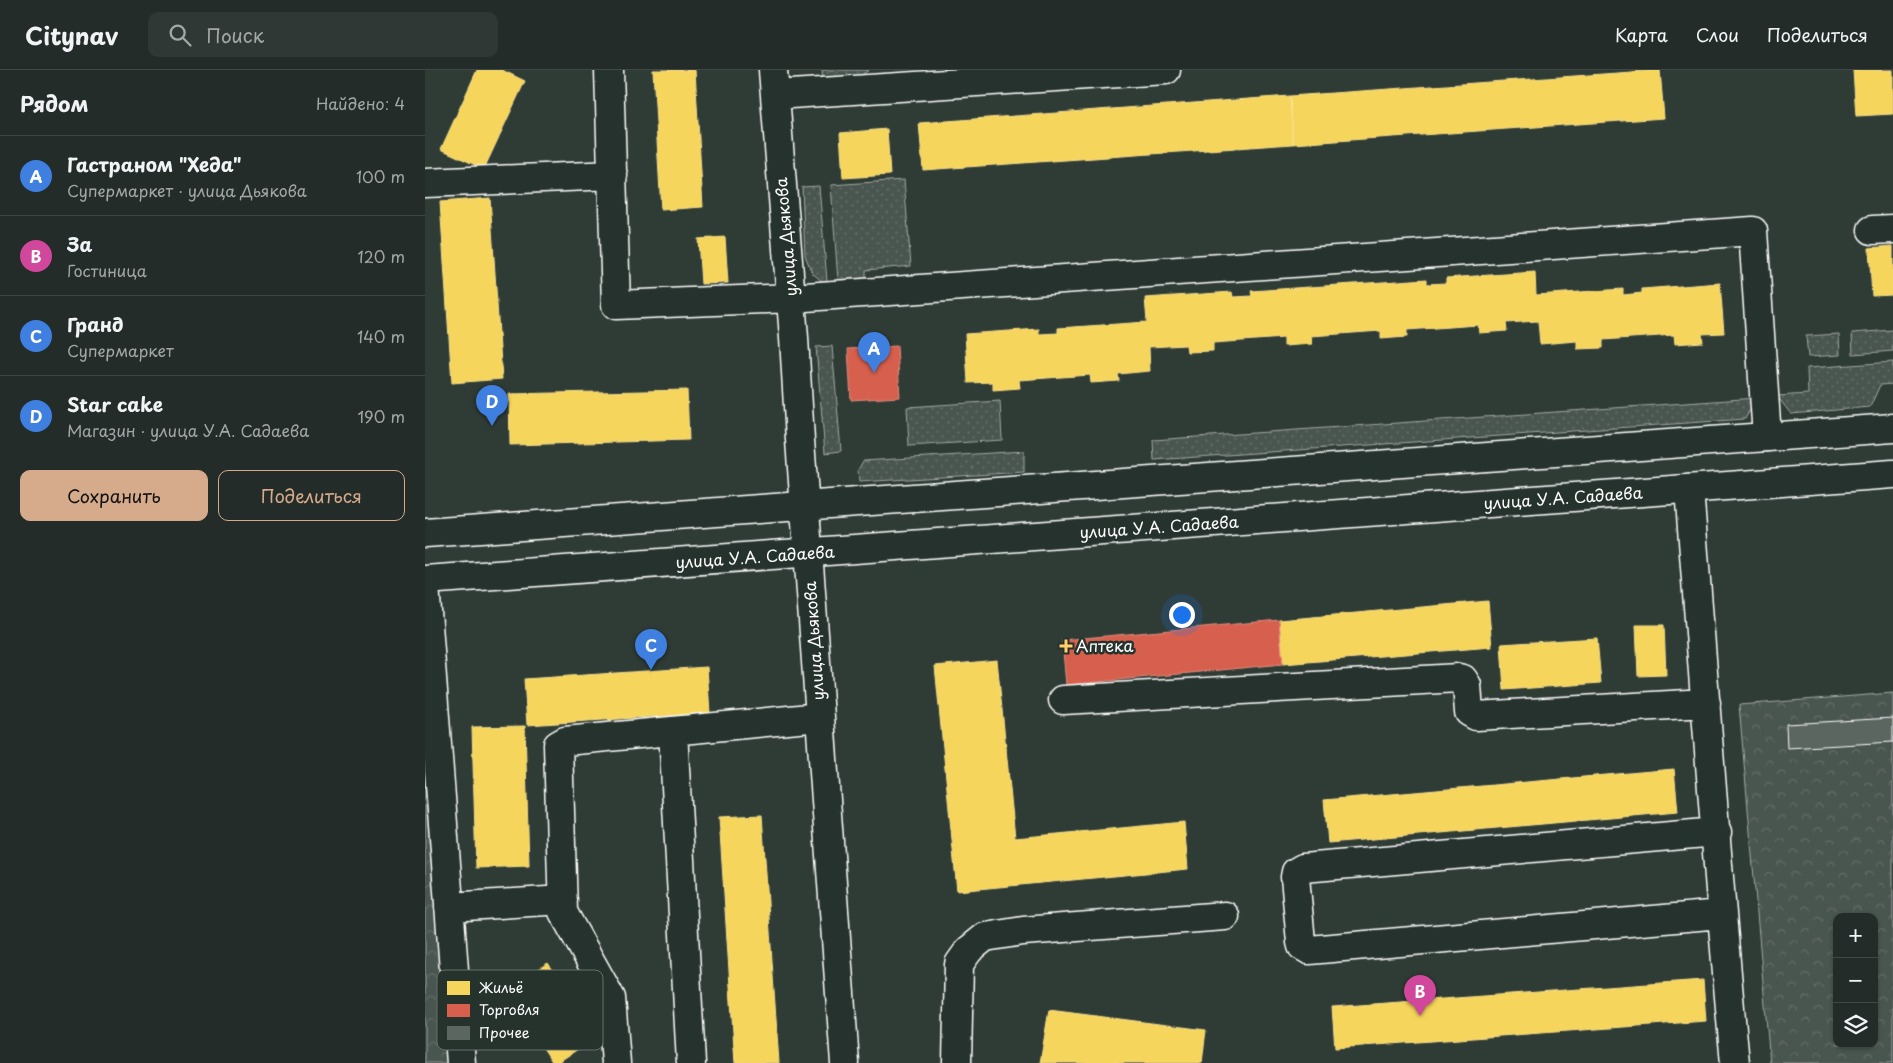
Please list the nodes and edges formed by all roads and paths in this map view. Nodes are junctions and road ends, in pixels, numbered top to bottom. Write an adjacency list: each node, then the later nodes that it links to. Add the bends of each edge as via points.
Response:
1 (609, 70): 4 (main road)
2 (1166, 70): 3 (main road)
3 (774, 82): 6 (main road, улица Дьякова)
4 (613, 175): 5 (main road); 6 (main road, via 616,305)
5 (425, 183)
6 (791, 298): 8 (main road, via 1753,232); 11 (main road, улица Дьякова)
7 (1893, 428): 8 (main road)
8 (1767, 437): 11 (main road)
9 (1893, 474): 10 (main road, улица У.А. Садаева)
10 (1689, 488): 13 (main road, улица У.А. Садаева); 17 (main road)
11 (805, 507): 12 (main road); 13 (main road, улица Дьякова)
12 (425, 533)
13 (808, 554): 14 (main road, улица У.А. Садаева); 18 (main road, улица Дьякова)
14 (425, 580)
15 (425, 586): 22 (main road)
16 (1063, 700): 17 (main road, via 1459,678 1465,681 1469,712 1476,716)
17 (1706, 703): 20 (main road)
18 (820, 717): 19 (main road); 32 (main road, улица Дьякова)
19 (673, 731): 21 (main road, via 565,741 558,745); 31 (main road)
20 (1717, 832): 23 (main road); 23 (main road, via 1303,868 1296,872 1295,877 1301,942 1309,950)
21 (563, 900): 22 (main road); 26 (main road, via 563,912)
22 (449, 907): 25 (main road)
23 (1721, 914): 34 (main road)
24 (1225, 916): 33 (main road, via 1023,930 985,936 959,964)
25 (454, 970)
26 (595, 970)
27 (603, 984): 30 (main road, via 611,998)
28 (460, 1050): 29 (main road)
29 (461, 1063)
30 (615, 1063)
31 (691, 1063)
32 (845, 1063)
33 (957, 1063)
34 (1735, 1063)

